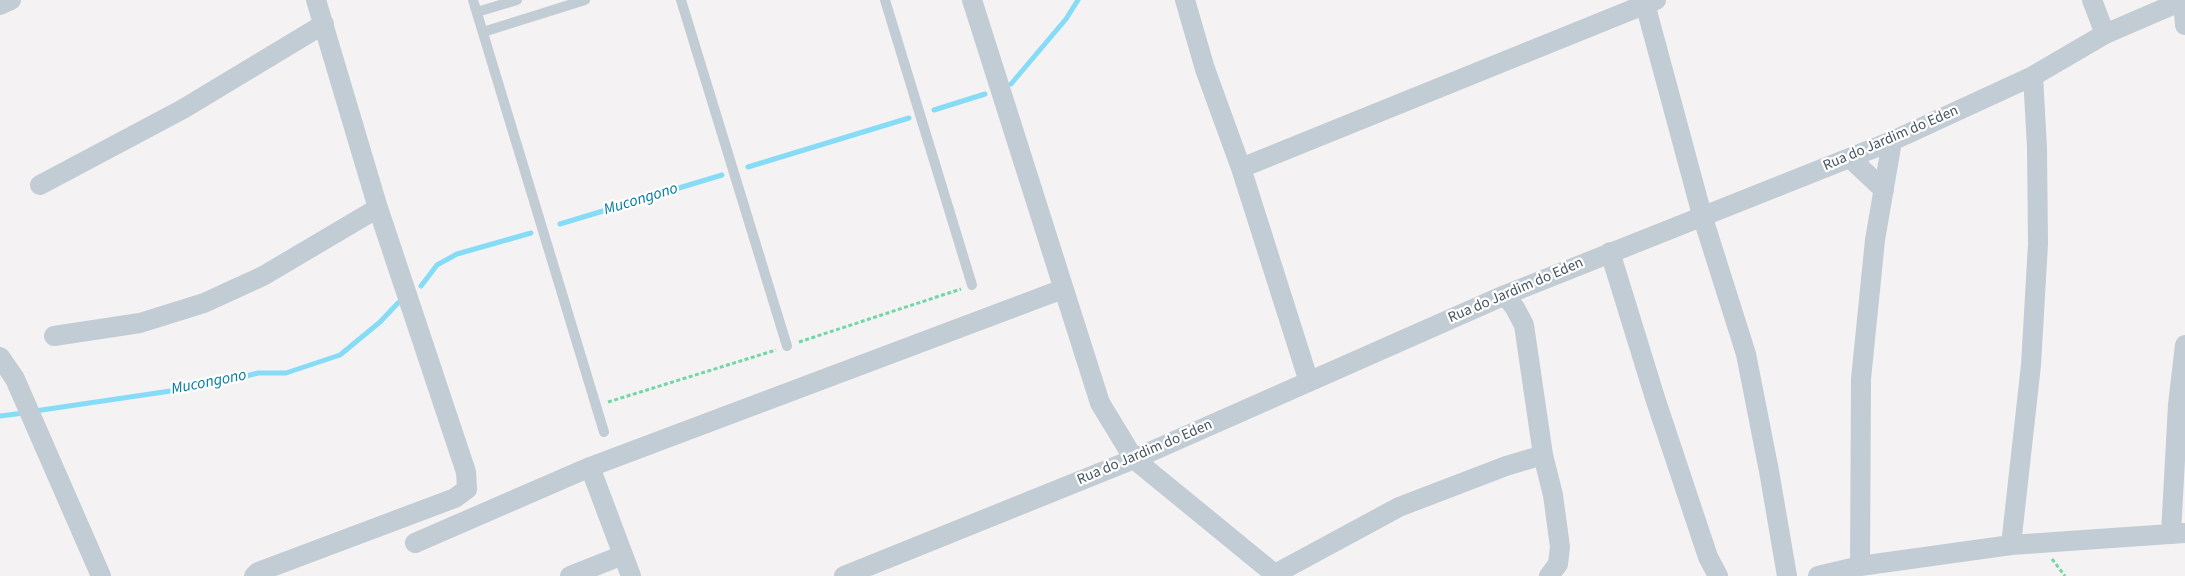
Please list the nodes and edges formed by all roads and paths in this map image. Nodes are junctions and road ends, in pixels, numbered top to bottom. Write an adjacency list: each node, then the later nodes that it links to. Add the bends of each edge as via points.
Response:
1 (11, 0): 13 (street)
2 (316, 0): 15 (street)
3 (474, 0): 14 (lane)
4 (516, 0): 14 (lane)
5 (585, 0): 17 (lane)
6 (681, 0): 33 (lane)
7 (885, 0): 28 (lane)
8 (972, 0): 29 (street)
9 (1185, 0): 22 (street, via 1205,69)
10 (2092, 0): 18 (street)
11 (2183, 0): 16 (street); 18 (street, Rua do Jardim do Eden)
12 (1649, 2): 22 (street); 26 (street)
13 (0, 5)
14 (477, 12): 17 (lane)
15 (324, 24): 23 (street, via 183,109); 25 (street)
16 (2185, 26)
17 (483, 32): 36 (lane)
18 (2105, 34): 19 (street, Rua do Jardim do Eden)
19 (2033, 76): 20 (street, Rua do Jardim do Eden); 42 (street, via 2038,244 2031,365)
20 (1892, 141): 21 (street, Rua do Jardim do Eden); 24 (street)
21 (1850, 158): 24 (street); 26 (street, Rua do Jardim do Eden)
22 (1241, 168): 35 (street)
23 (40, 185)
24 (1884, 190): 44 (street, via 1875,240 1861,379)
25 (378, 208): 31 (street, via 263,276 204,303 140,322); 47 (street, via 466,472 467,489 455,498)
26 (1702, 216): 27 (street, Rua do Jardim do Eden); 53 (street, via 1746,354)
27 (1610, 252): 30 (street, Rua do Jardim do Eden); 52 (street, via 1708,557)
28 (972, 285)
29 (1063, 289): 38 (street, via 1100,403); 39 (street)
30 (1505, 295): 35 (street, Rua do Jardim do Eden); 37 (street, via 1524,325)
31 (54, 336)
32 (2185, 345): 40 (street, via 2178,405)
33 (787, 346)
34 (0, 357): 46 (street, via 15,379)
35 (1309, 382): 38 (street, Rua do Jardim do Eden)
36 (604, 432)
37 (1543, 455): 45 (street, via 1399,507); 51 (street, via 1553,495 1560,547 1558,564)
38 (1134, 459): 45 (street); 50 (street, Rua do Jardim do Eden)
39 (590, 467): 41 (street); 43 (street)
40 (2178, 533): 42 (street)
41 (415, 543)
42 (2011, 545): 44 (street)
43 (623, 555): 48 (street); 49 (street)
44 (1860, 566): 54 (street)
45 (1276, 575)
46 (101, 576)
47 (254, 576)
48 (570, 576)
49 (632, 576)
50 (844, 576)
51 (1550, 576)
52 (1718, 576)
53 (1787, 576)
54 (1818, 576)

